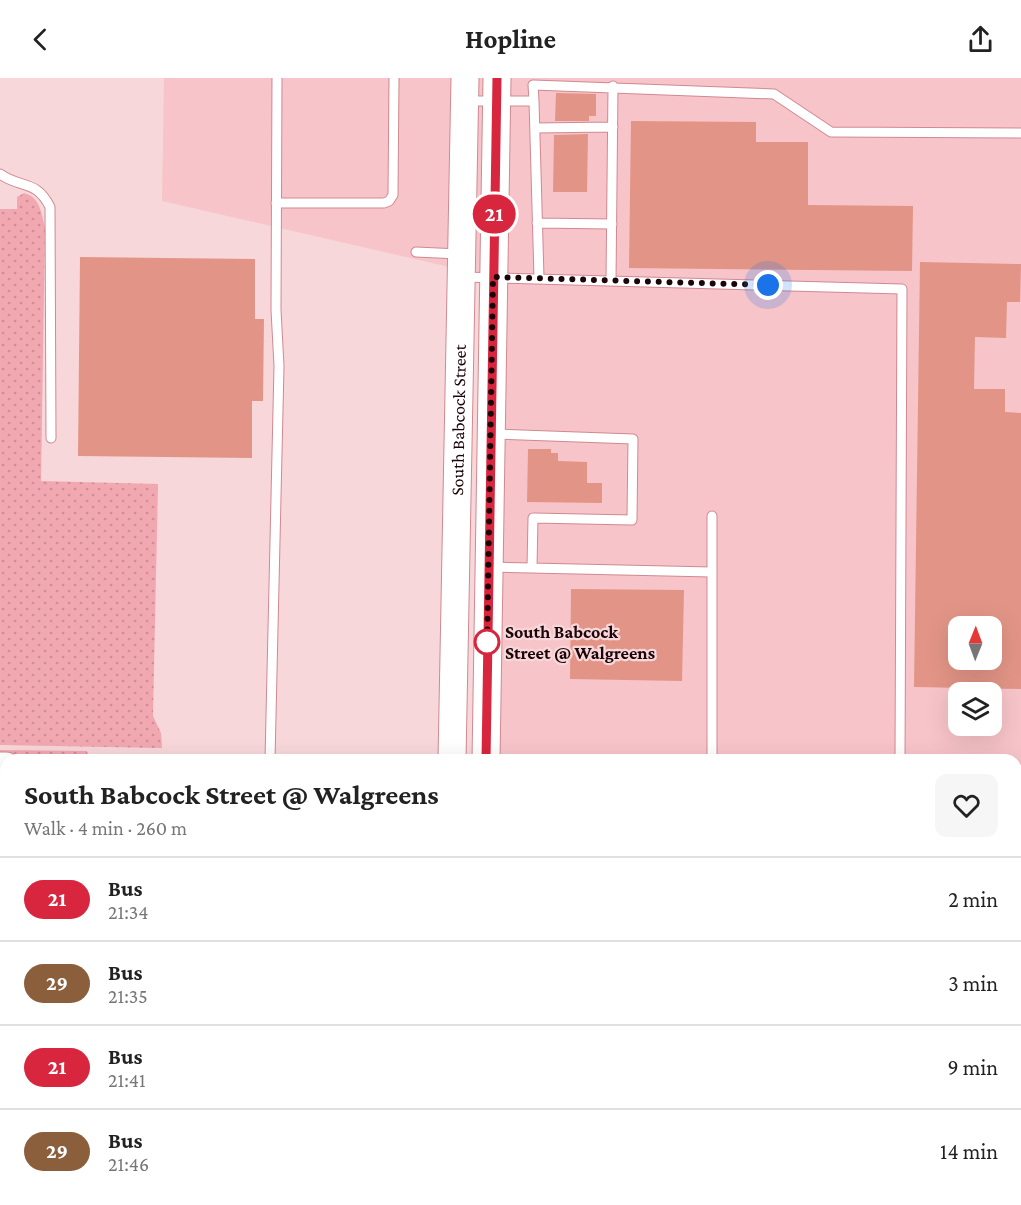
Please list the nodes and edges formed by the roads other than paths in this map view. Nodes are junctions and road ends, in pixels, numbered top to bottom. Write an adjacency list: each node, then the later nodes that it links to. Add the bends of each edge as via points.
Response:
1 (277, 78): 11 (lane)
2 (394, 78): 11 (lane, via 393,195 389,201)
3 (613, 86): 6 (lane, via 533,85); 7 (lane); 9 (lane, via 774,94 831,132)
4 (497, 89): 5 (lane); 6 (lane); 16 (main road, South Babcock Street)
5 (465, 90): 15 (main road, South Babcock Street)
6 (534, 101): 8 (lane)
7 (613, 127): 8 (lane); 13 (lane)
8 (535, 128): 12 (lane)
9 (1021, 133)
10 (0, 174): 20 (lane, via 32,186 44,194 50,207)
11 (276, 203): 25 (lane, via 279,366)
12 (537, 223): 13 (lane); 17 (lane)
13 (612, 224): 18 (lane)
14 (416, 252): 15 (lane)
15 (461, 265): 16 (lane); 26 (main road, South Babcock Street)
16 (493, 277): 17 (lane); 19 (main road, South Babcock Street)
17 (539, 278): 18 (lane)
18 (611, 280): 29 (lane, via 902,289)
19 (491, 434): 22 (main road, South Babcock Street); 23 (lane, via 633,440 632,520 533,518)
20 (51, 438)
21 (712, 516): 24 (lane)
22 (489, 567): 23 (lane); 27 (main road, South Babcock Street)
23 (532, 568): 24 (lane)
24 (712, 572): 28 (lane)
25 (270, 754)
26 (452, 754)
27 (486, 754)
28 (712, 754)
29 (900, 754)

